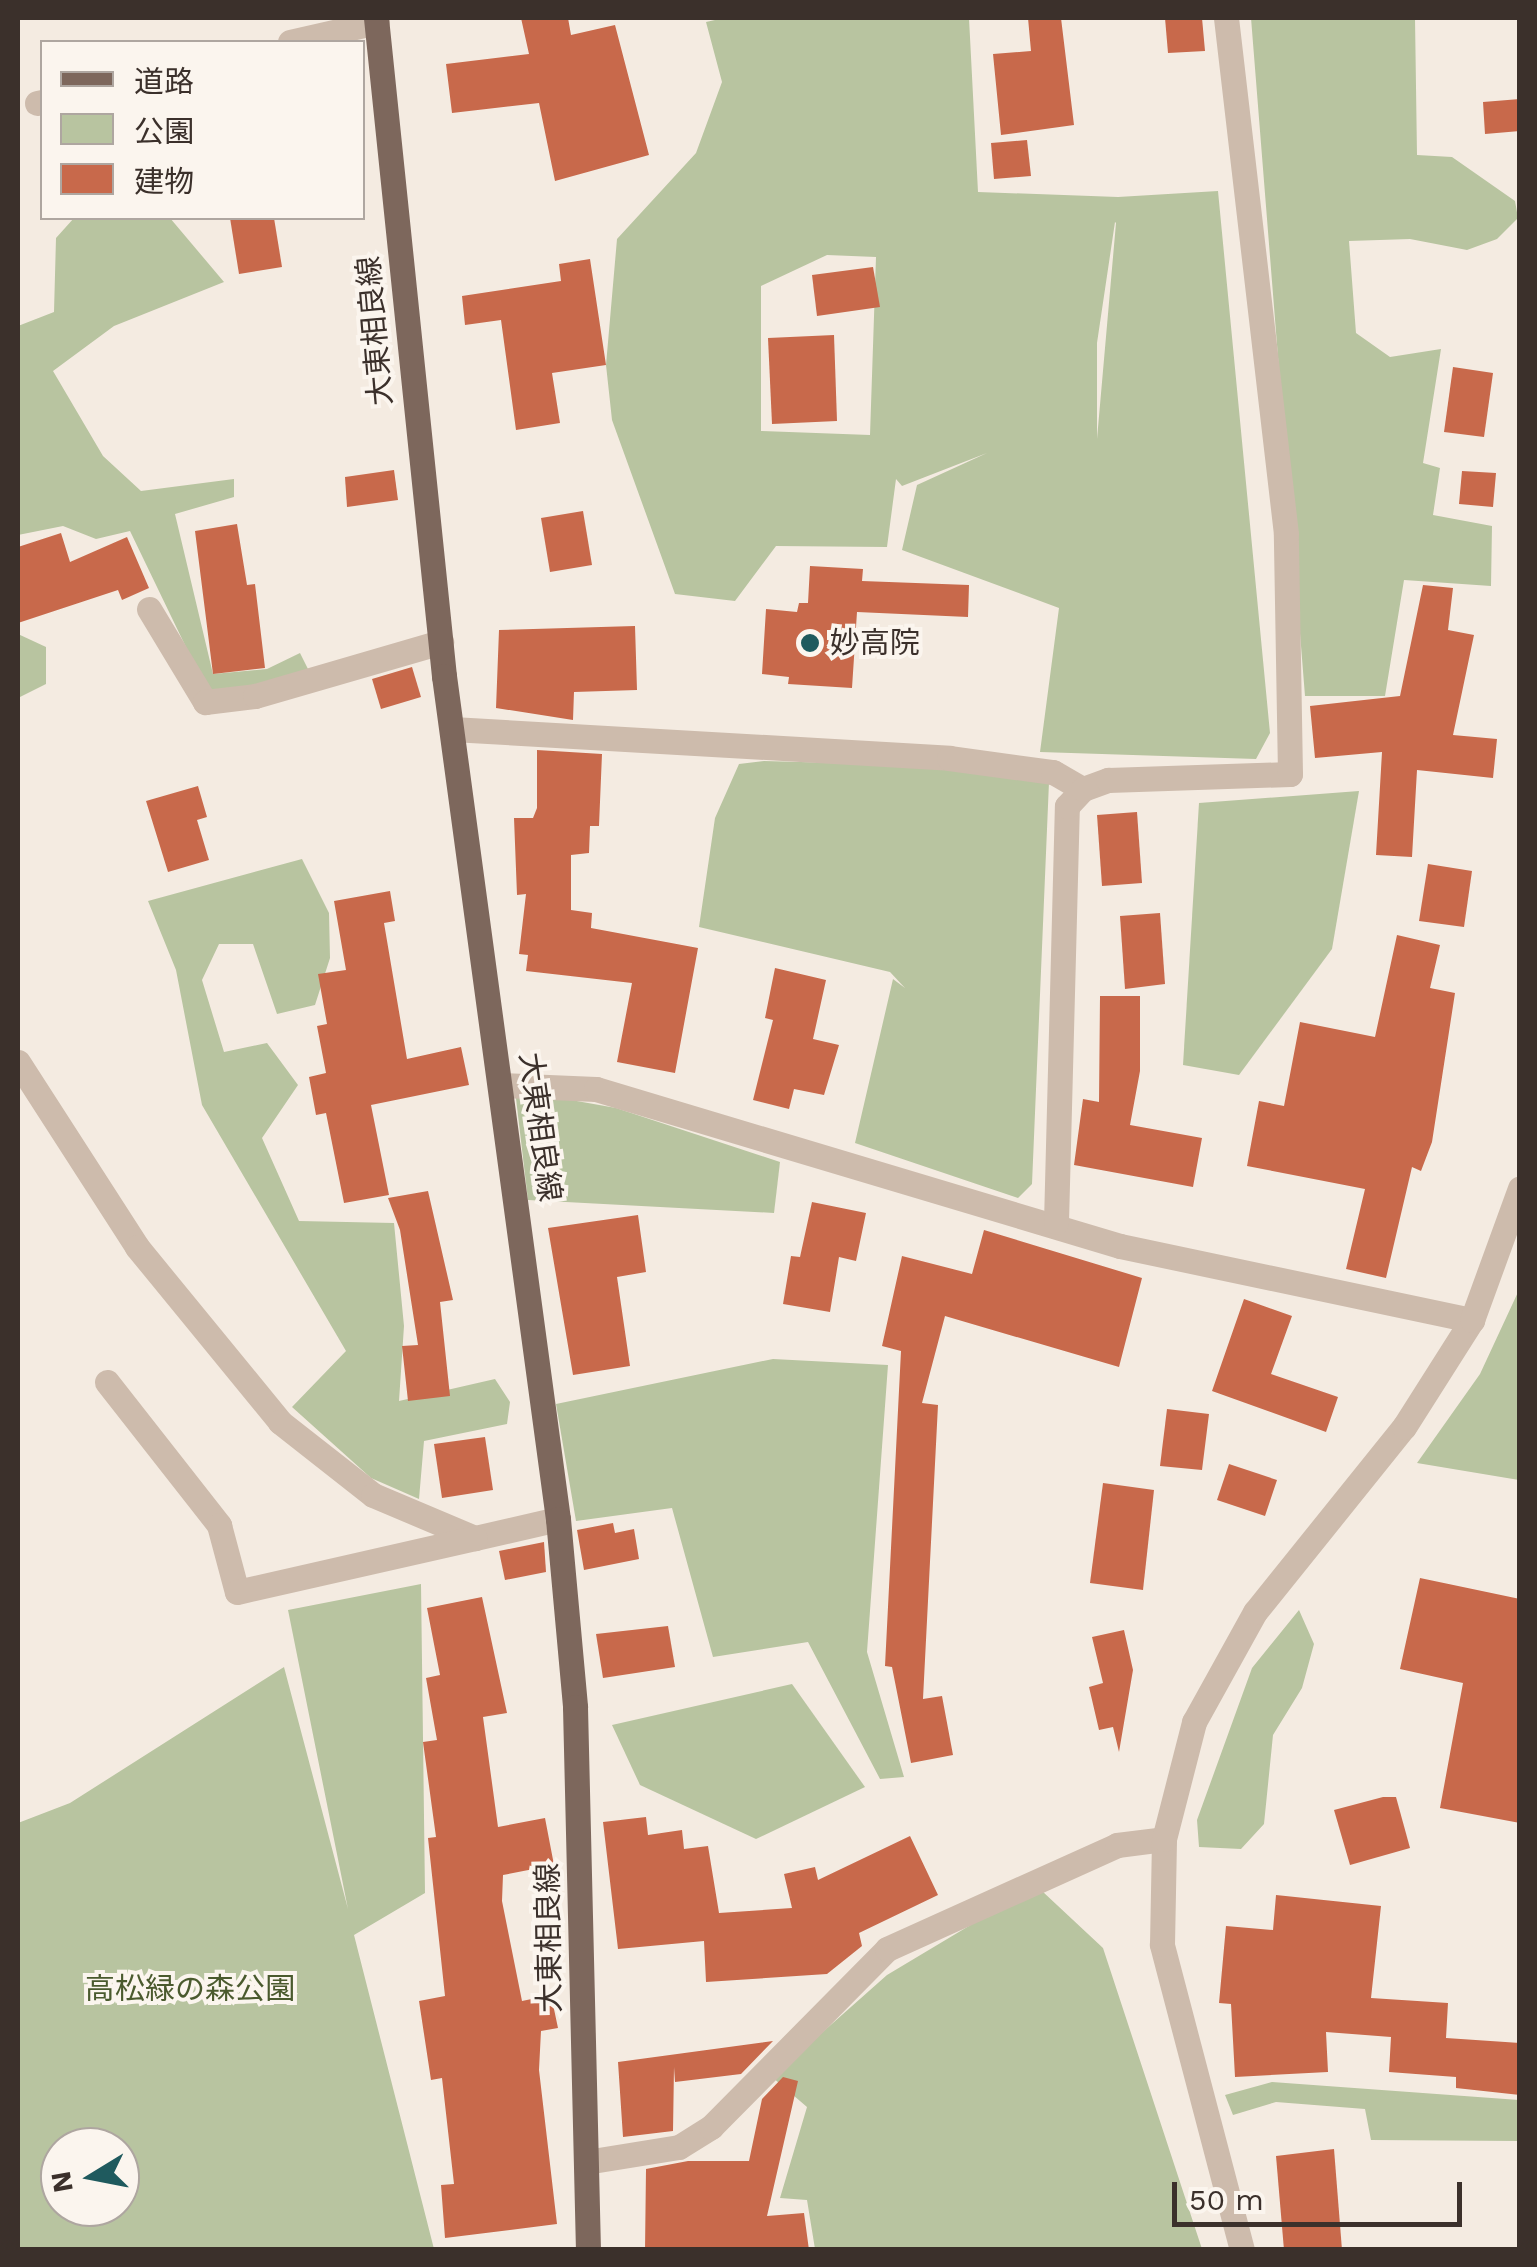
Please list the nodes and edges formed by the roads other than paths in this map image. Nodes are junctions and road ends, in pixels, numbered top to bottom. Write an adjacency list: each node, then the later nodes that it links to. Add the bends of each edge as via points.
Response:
1 (1226, 18): 7 (street, via 1286,534 1290,774 1108,780)
2 (376, 20): 3 (street); 5 (main road, 大東相良線)
3 (298, 40)
4 (149, 609): 5 (street, via 205,702 255,696)
5 (441, 642): 6 (main road, 大東相良線)
6 (452, 729): 7 (street, via 949,758 1053,772); 9 (main road, 大東相良線)
7 (1083, 789): 11 (street, via 1067,806)
8 (18, 1062): 15 (street, via 137,1247 280,1422 372,1495)
9 (502, 1084): 11 (street, via 596,1089); 14 (main road, 大東相良線)
10 (1520, 1188): 12 (street)
11 (1056, 1222): 12 (street, via 1120,1246)
12 (1472, 1320): 16 (street, via 1404,1427 1255,1612 1194,1722)
13 (107, 1382): 15 (street, via 220,1525 237,1592)
14 (558, 1519): 15 (street); 17 (main road, 大東相良線, via 575,1707)
15 (475, 1538)
16 (1164, 1838): 17 (street, via 1117,1845 887,1949 712,2127 679,2148); 19 (street, via 1162,1944)
17 (586, 2162): 18 (main road, 大東相良線)
18 (588, 2250)
19 (1242, 2250)

